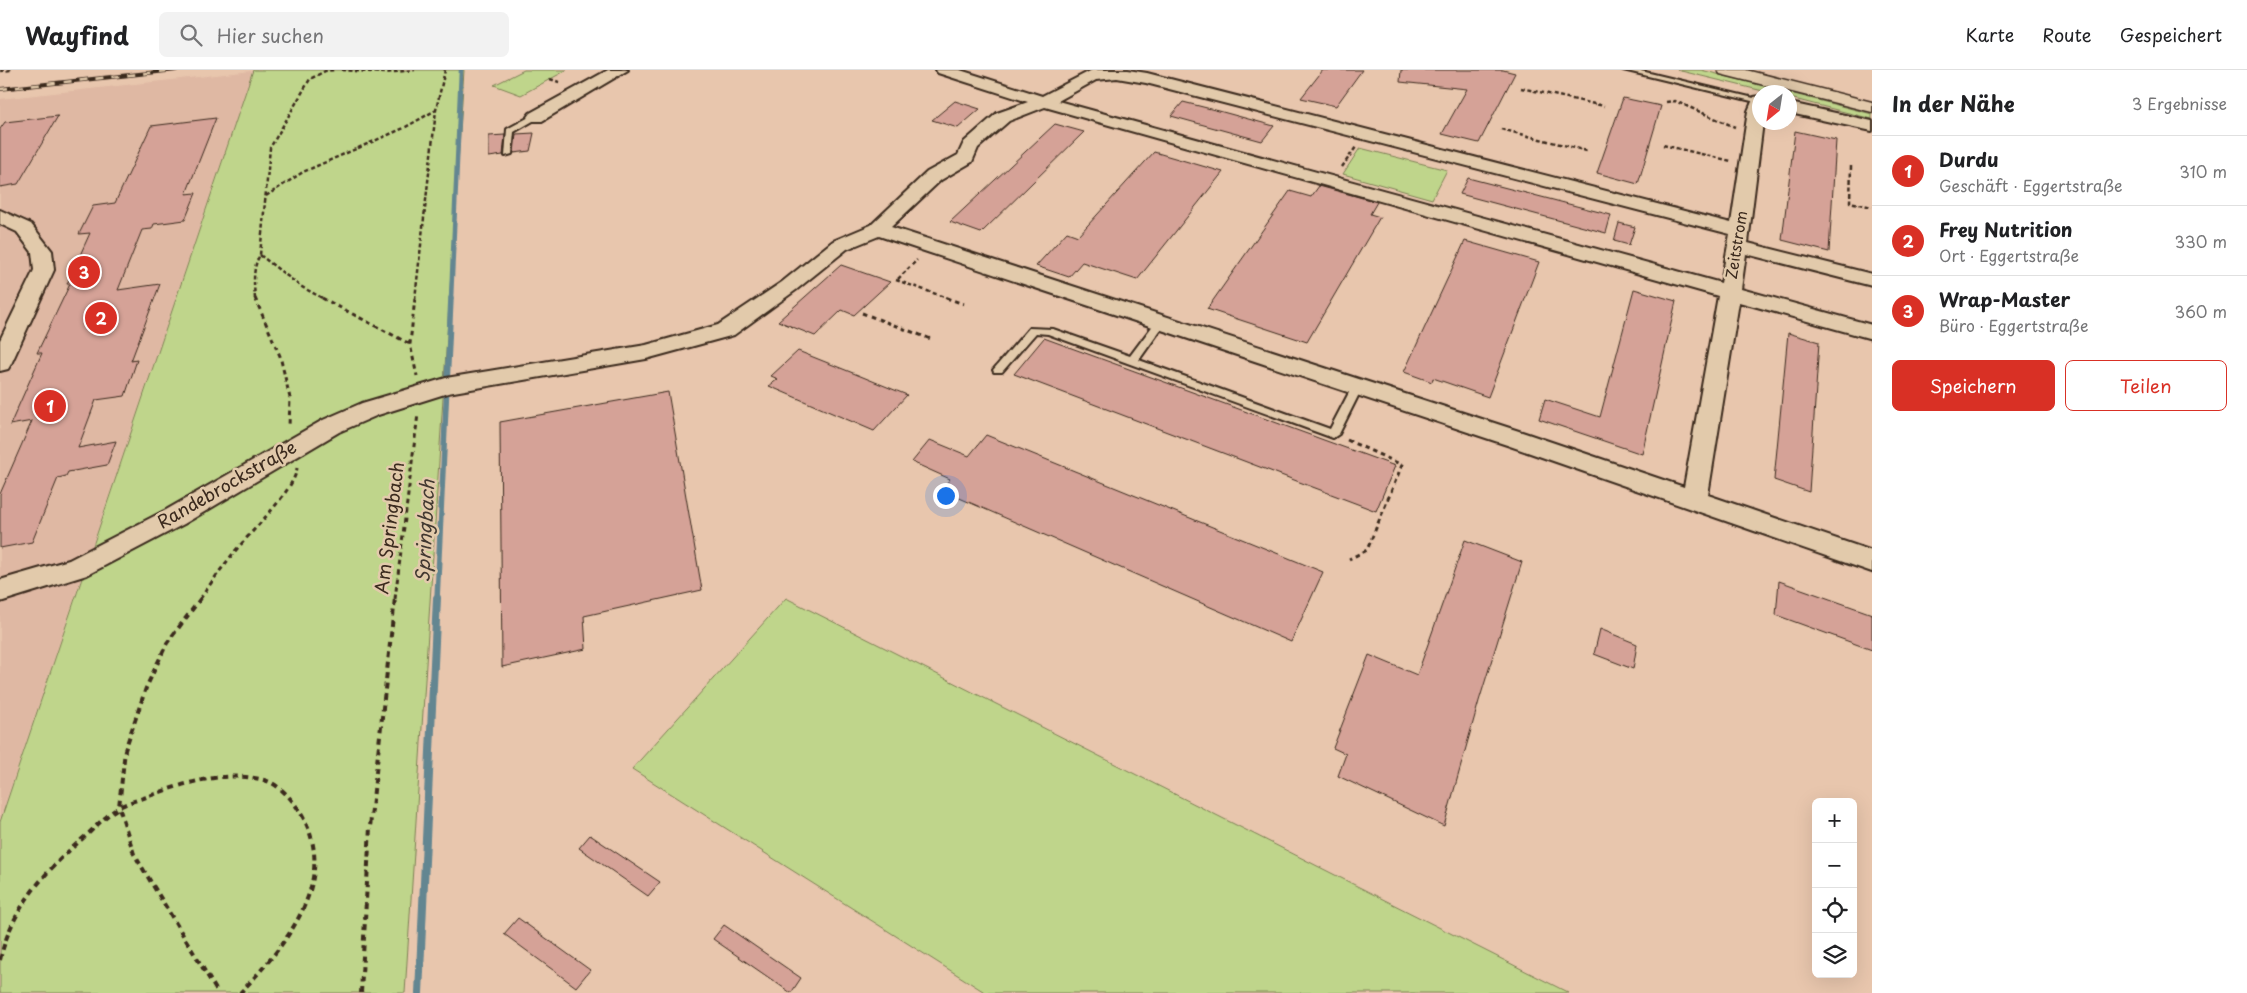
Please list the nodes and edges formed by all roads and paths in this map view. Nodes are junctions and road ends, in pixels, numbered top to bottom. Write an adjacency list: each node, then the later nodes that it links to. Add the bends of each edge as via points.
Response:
1 (11, 70): 10 (path)
2 (335, 70): 30 (path, via 310,79 274,139 270,148)
3 (342, 70): 4 (path)
4 (415, 70)
5 (445, 70): 17 (path, Am Springbach)
6 (620, 70): 19 (street)
7 (944, 70): 12 (street)
8 (1627, 70): 14 (lane)
9 (1726, 70): 16 (main road)
10 (2, 71)
11 (1522, 88): 15 (path)
12 (1044, 102): 23 (street, via 1092,75 1117,73); 33 (street, via 1003,117 970,146 966,158 934,176); 38 (street)
13 (1666, 102): 22 (path, via 1675,101 1735,127)
14 (1752, 102)
15 (1604, 106)
16 (1872, 107)
17 (436, 110): 30 (path, via 404,128 303,172); 44 (path, Am Springbach)
18 (1797, 110): 20 (street)
19 (536, 117): 26 (lane, via 510,131)
20 (1872, 126)
21 (1501, 130): 25 (path)
22 (1753, 131): 27 (street, Zeitstrom)
23 (1365, 134): 29 (path); 34 (street)
24 (1663, 145): 27 (path)
25 (1587, 150)
26 (508, 154)
27 (1749, 165): 34 (street, Zeitstrom)
28 (1850, 166): 31 (path, via 1850,203)
29 (1342, 168)
30 (266, 197): 35 (path, via 260,229)
31 (1872, 207)
32 (0, 216): 46 (street, via 24,228 42,251 44,270)
33 (878, 229): 41 (street); 49 (street, Randebrockstraße, via 840,245 726,330 646,352)
34 (1739, 238): 37 (street); 38 (street, Zeitstrom)
35 (260, 255): 44 (path, via 300,286); 51 (path, via 254,278 255,299 280,356 290,398 289,437)
36 (902, 275): 39 (path, via 897,280)
37 (1872, 280)
38 (1730, 293): 42 (street, Zeitstrom); 52 (street)
39 (964, 304)
40 (862, 313): 43 (path)
41 (1162, 322): 45 (lane); 48 (street)
42 (1872, 332)
43 (931, 339)
44 (410, 344): 49 (path, Am Springbach)
45 (1132, 361): 47 (lane, via 1049,332 1032,330); 50 (lane)
46 (0, 364)
47 (998, 370)
48 (1358, 386): 50 (lane); 52 (street)
49 (419, 393): 51 (street, Randebrockstraße, via 370,409); 60 (path, Am Springbach, via 370,827)
50 (1333, 434): 53 (path, via 1402,465 1367,550)
51 (293, 446): 55 (street, Randebrockstraße, via 175,518 77,568); 56 (path, via 298,460 296,476 196,602 167,644 146,688 125,750)
52 (1694, 500): 54 (street)
53 (1349, 559)
54 (1872, 562)
55 (0, 591)
56 (118, 807): 57 (path, via 57,859 37,884 16,915); 58 (path, via 134,854); 59 (path, via 180,784 223,777 265,780 285,792 305,816 317,861 310,897 280,949)
57 (0, 960)
58 (218, 993)
59 (240, 993)
60 (361, 993)

